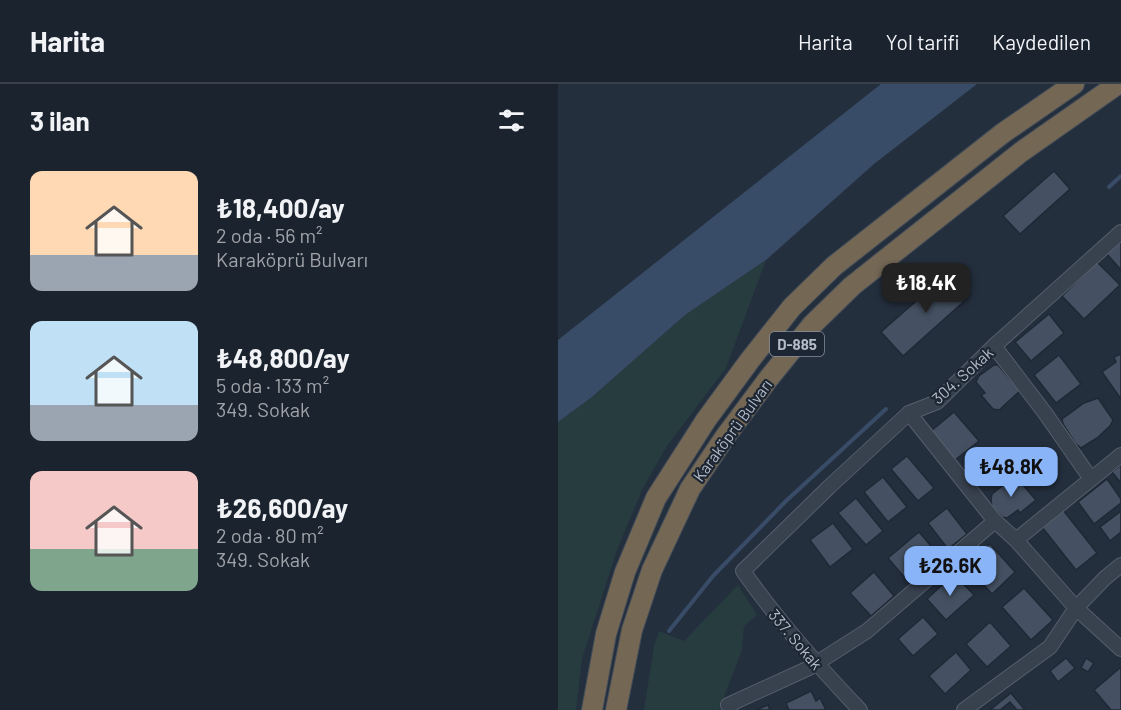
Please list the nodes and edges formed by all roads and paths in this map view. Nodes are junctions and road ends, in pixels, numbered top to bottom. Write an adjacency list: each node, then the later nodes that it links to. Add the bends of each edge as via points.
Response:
1 (1074, 84): 15 (highway, Karaköprü Bulvarı / D-885, via 1003,133 834,266 792,307 750,360 656,498 625,572 606,634)
2 (1118, 84): 16 (highway, Karaköprü Bulvarı / D-885, via 995,172 852,286 812,325 769,378 690,489 657,560 632,630)
3 (1121, 232): 4 (street, 304. Sokak)
4 (994, 346): 5 (street, 304. Sokak, via 937,402); 7 (street)
5 (909, 413): 8 (street); 10 (street, 304. Sokak)
6 (1121, 456): 7 (street)
7 (1091, 479): 9 (street)
8 (995, 521): 9 (street); 14 (street, via 867,631)
9 (1016, 540): 12 (street)
10 (750, 564): 14 (street, 337. Sokak, via 743,571)
11 (1121, 565): 12 (street)
12 (1076, 608): 13 (street); 19 (street, via 1050,647)
13 (1121, 649)
14 (816, 664): 17 (street, via 728,705); 18 (street, 337. Sokak)
15 (592, 710)
16 (616, 710)
17 (730, 710)
18 (860, 710)
19 (964, 710)

